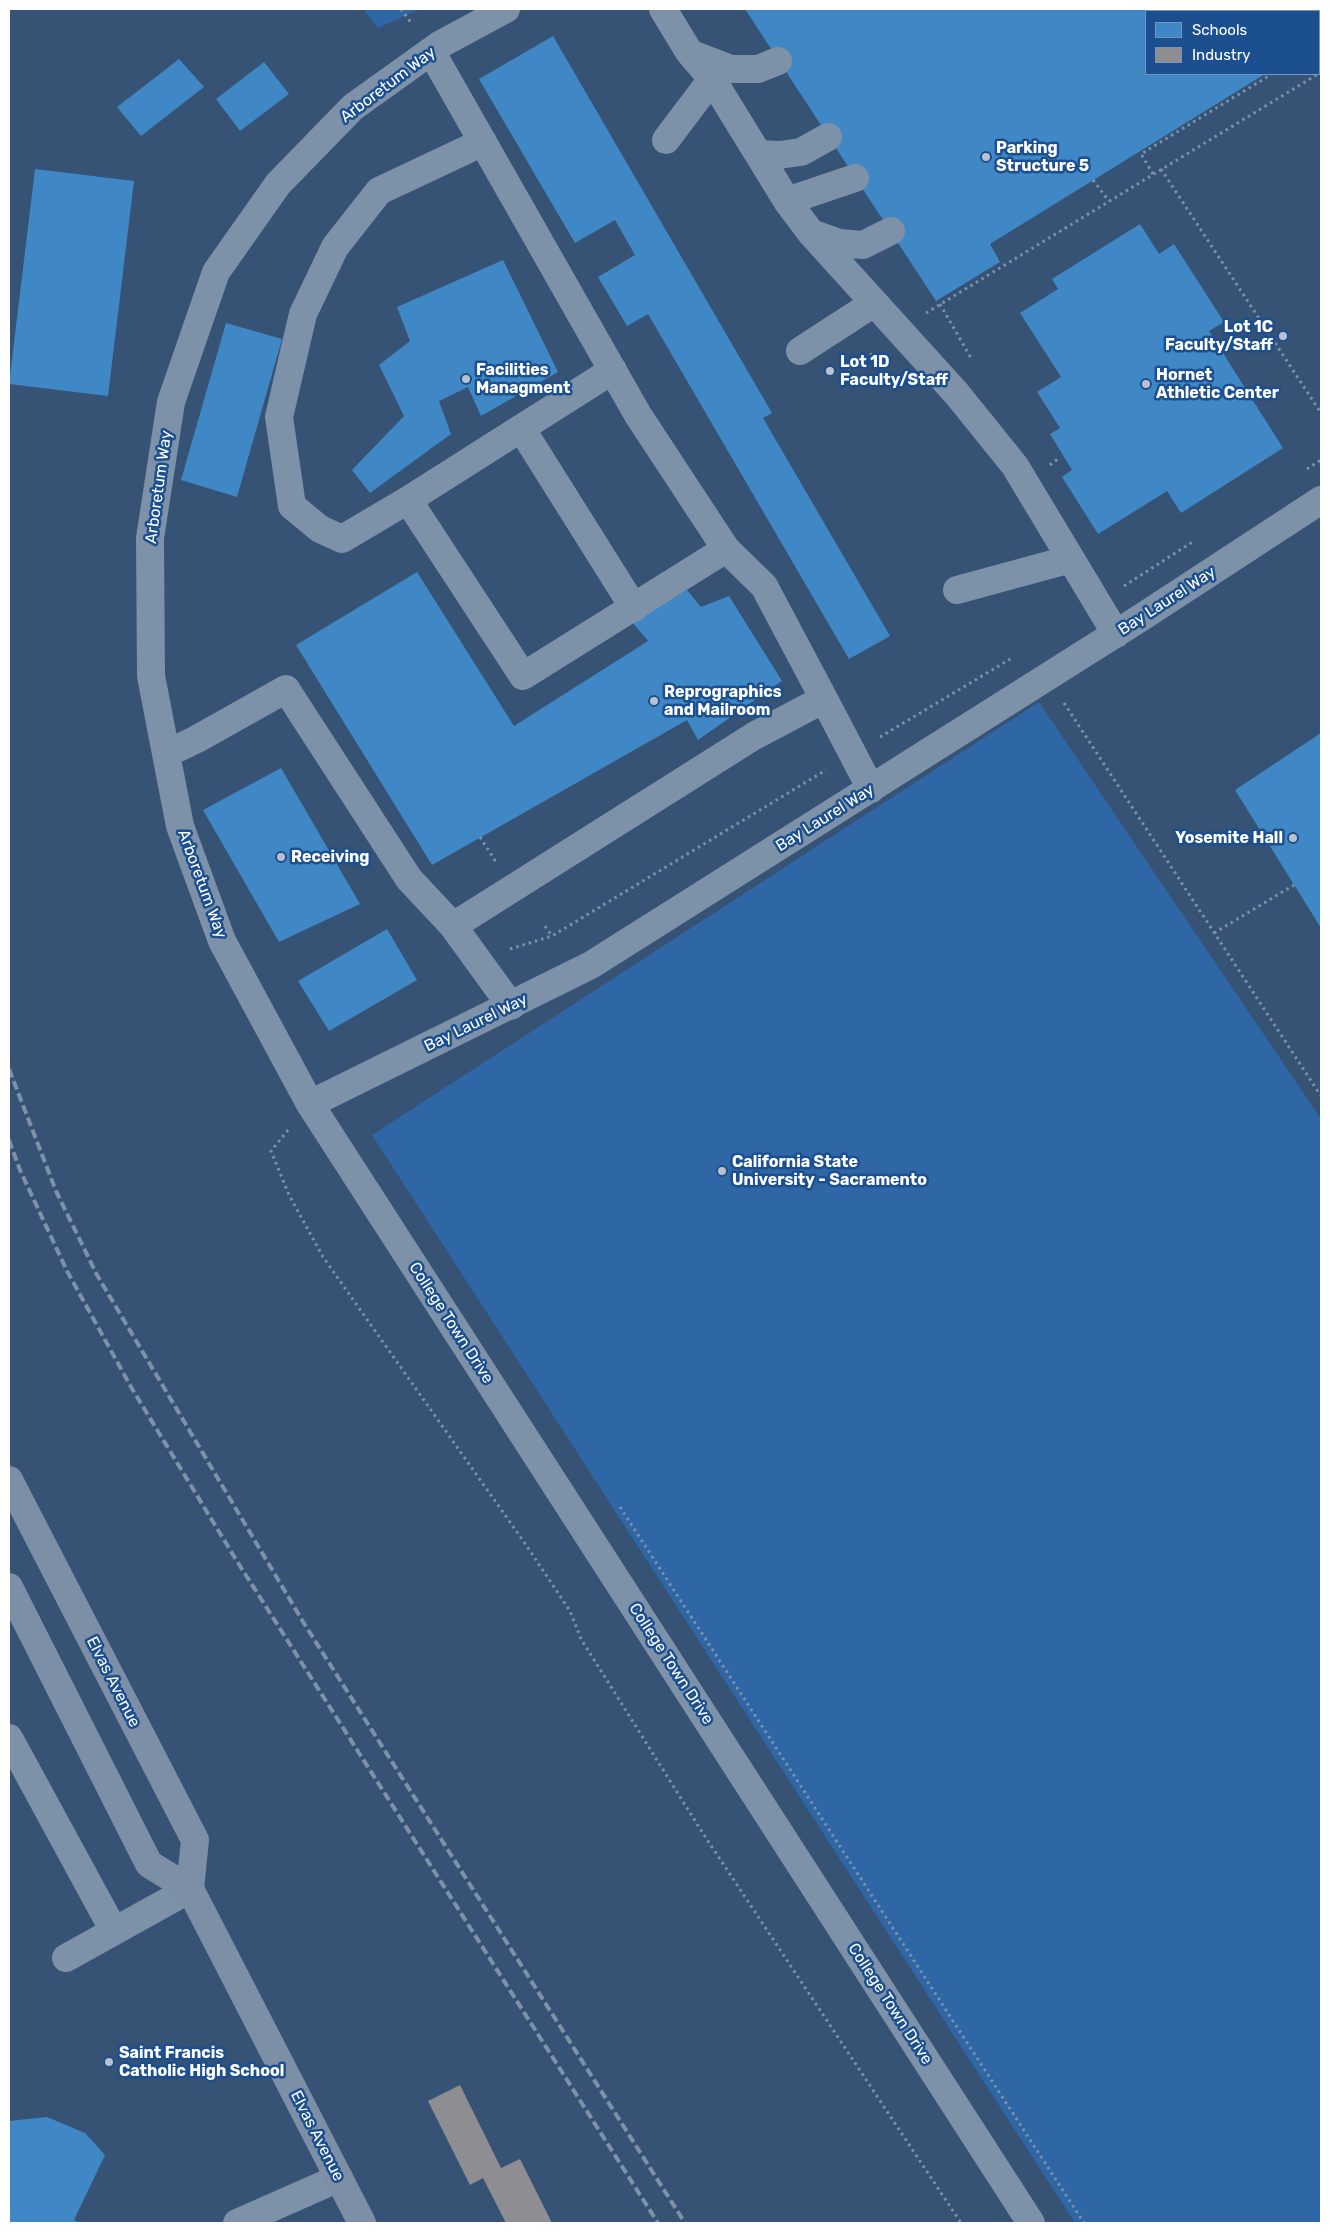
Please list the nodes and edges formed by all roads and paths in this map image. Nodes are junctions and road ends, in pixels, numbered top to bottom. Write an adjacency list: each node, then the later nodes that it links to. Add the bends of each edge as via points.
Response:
1 (506, 9): 3 (street, Arboretum Way)
2 (664, 9): 4 (street)
3 (431, 51): 11 (street); 47 (street, Arboretum Way, via 354,107 278,184 216,272 171,402 150,538 151,676)
4 (688, 52): 5 (street, via 731,69 758,69); 8 (street)
5 (778, 61)
6 (1270, 75): 14 (path, via 1140,154)
7 (1316, 75): 13 (path)
8 (712, 79): 10 (street); 12 (street)
9 (828, 136): 12 (street, via 801,152)
10 (666, 140)
11 (483, 142): 28 (street); 35 (street, via 379,191 335,247 303,314 279,417 292,506 320,529 342,539)
12 (758, 154): 17 (street)
13 (1161, 170): 14 (path); 29 (path)
14 (1152, 174): 18 (path)
15 (855, 178): 17 (street)
16 (1093, 180): 18 (path)
17 (788, 201): 20 (street)
18 (1109, 201): 22 (path)
19 (890, 231): 20 (street, via 863,245 839,243)
20 (812, 233): 21 (street)
21 (874, 302): 25 (street); 39 (street, via 957,394 1015,466)
22 (940, 304): 23 (path); 26 (path)
23 (923, 314)
24 (879, 350): 27 (path)
25 (800, 351)
26 (974, 364)
27 (848, 369)
28 (613, 370): 30 (street); 38 (street, via 638,415)
29 (1321, 413)
30 (521, 428): 35 (street); 42 (street)
31 (1059, 458): 33 (path)
32 (1321, 460): 34 (path)
33 (1047, 466)
34 (1305, 470)
35 (408, 500): 42 (street, via 523,676)
36 (1321, 500): 43 (street, Bay Laurel Way)
37 (1197, 539): 40 (path)
38 (726, 549): 42 (street); 46 (street, via 764,586)
39 (1071, 558): 41 (street); 43 (street)
40 (1123, 587)
41 (957, 590)
42 (634, 608)
43 (1116, 634): 45 (street, Bay Laurel Way)
44 (1018, 654): 48 (path)
45 (1047, 678): 49 (street, Bay Laurel Way); 55 (path)
46 (824, 699): 48 (street); 53 (street, via 754,736)
47 (166, 754): 53 (street, via 286,689 409,879); 60 (street, Arboretum Way, via 180,826 222,941)
48 (853, 754): 49 (street); 56 (path)
49 (871, 789): 58 (street, Bay Laurel Way, via 591,965)
50 (480, 837): 51 (path)
51 (498, 864)
52 (1294, 885): 55 (path)
53 (453, 926): 58 (street)
54 (545, 926): 56 (path)
55 (1214, 933): 59 (path)
56 (552, 936): 57 (path)
57 (507, 949)
58 (511, 1006): 60 (street, Bay Laurel Way)
59 (1321, 1096)
60 (310, 1104): 71 (path, via 271,1151 289,1196 322,1257 570,1611 581,1639 704,1835); 72 (street, College Town Drive)
61 (9, 1480): 65 (main road, Elvas Avenue, via 195,1840)
62 (620, 1507): 73 (path)
63 (9, 1587): 65 (main road, via 149,1864)
64 (9, 1738): 66 (street)
65 (190, 1889): 66 (street); 68 (main road, Elvas Avenue)
66 (114, 1931): 67 (street)
67 (66, 1958)
68 (339, 2178): 69 (street); 70 (main road, Elvas Avenue)
69 (237, 2223)
70 (362, 2223)
71 (961, 2223)
72 (1032, 2223)
73 (1084, 2223)

